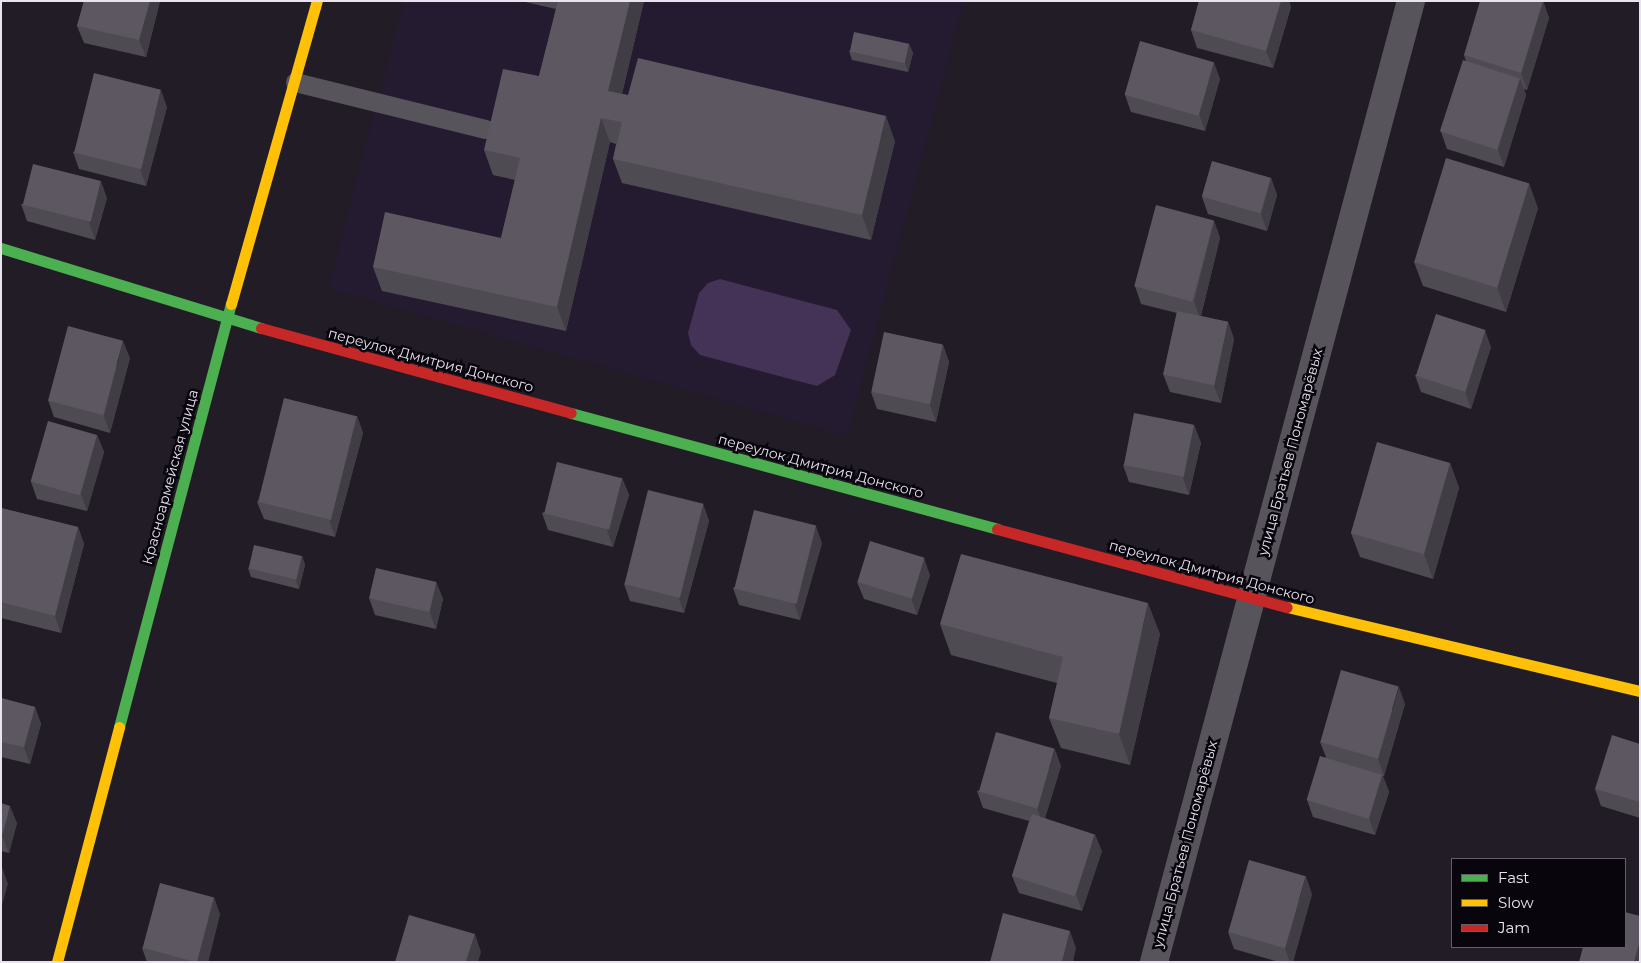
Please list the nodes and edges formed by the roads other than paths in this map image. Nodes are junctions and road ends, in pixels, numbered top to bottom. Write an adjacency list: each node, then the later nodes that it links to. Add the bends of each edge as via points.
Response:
1 (317, 1): 3 (street, Красноармейская улица)
2 (1411, 1): 7 (street, улица Братьев Пономарёвых)
3 (294, 82): 4 (lane); 6 (street, Красноармейская улица)
4 (485, 129)
5 (1, 248): 6 (street, переулок Дмитрия Донского)
6 (227, 319): 7 (street, переулок Дмитрия Донского); 9 (street, Красноармейская улица)
7 (1251, 599): 8 (street, переулок Дмитрия Донского); 10 (street, улица Братьев Пономарёвых)
8 (1640, 691)
9 (57, 962)
10 (1154, 962)

